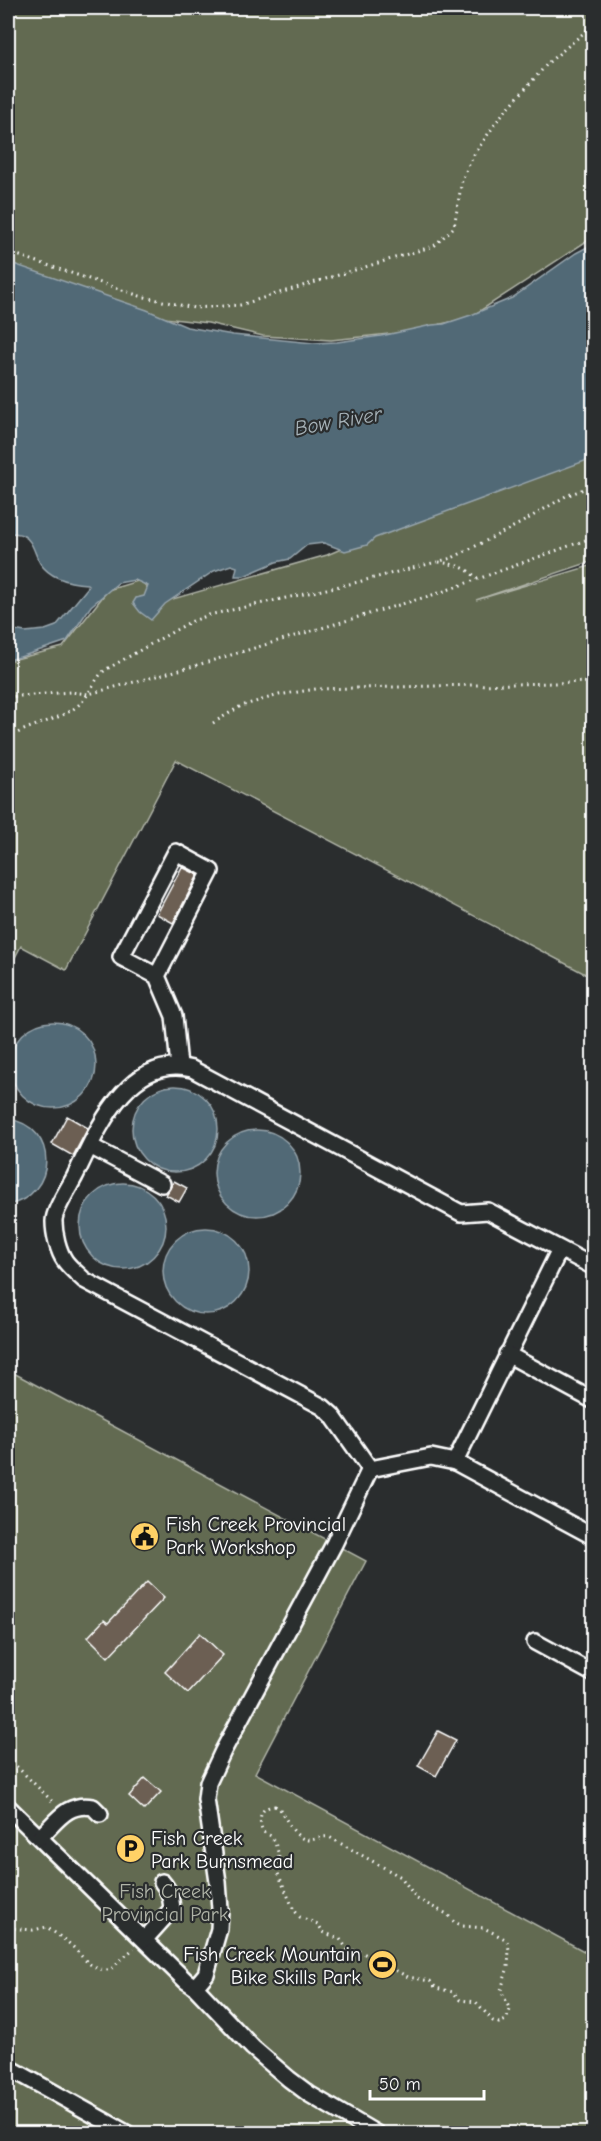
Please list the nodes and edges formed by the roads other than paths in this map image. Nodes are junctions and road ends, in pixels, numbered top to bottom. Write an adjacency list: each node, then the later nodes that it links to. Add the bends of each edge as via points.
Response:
1 (157, 976): 1 (lane, via 121,957 176,852 211,871); 2 (lane, via 174,1016)
2 (179, 1066): 3 (lane, via 155,1071 129,1086 116,1100); 5 (lane, via 192,1069 461,1213 488,1211)
3 (90, 1146): 4 (lane); 10 (lane, via 53,1219 65,1261 84,1281 323,1407)
4 (162, 1184)
5 (560, 1251): 6 (lane); 7 (lane)
6 (594, 1268)
7 (507, 1354): 8 (lane); 9 (lane)
8 (594, 1401)
9 (454, 1462): 10 (lane, via 431,1457); 11 (lane)
10 (370, 1469): 19 (lane, via 208,1783 206,1799 218,1882 219,1929 206,1974)
11 (594, 1537)
12 (535, 1642): 13 (lane)
13 (594, 1674)
14 (8, 1807): 16 (lane)
15 (100, 1814): 16 (lane, via 93,1807 77,1805)
16 (40, 1837): 18 (lane)
17 (162, 1882): 18 (lane, via 168,1888 172,1909)
18 (145, 1939): 19 (lane)
19 (195, 1987): 22 (lane, via 253,2048 289,2079)
20 (8, 2067): 21 (lane)
21 (128, 2133)
22 (377, 2133)

